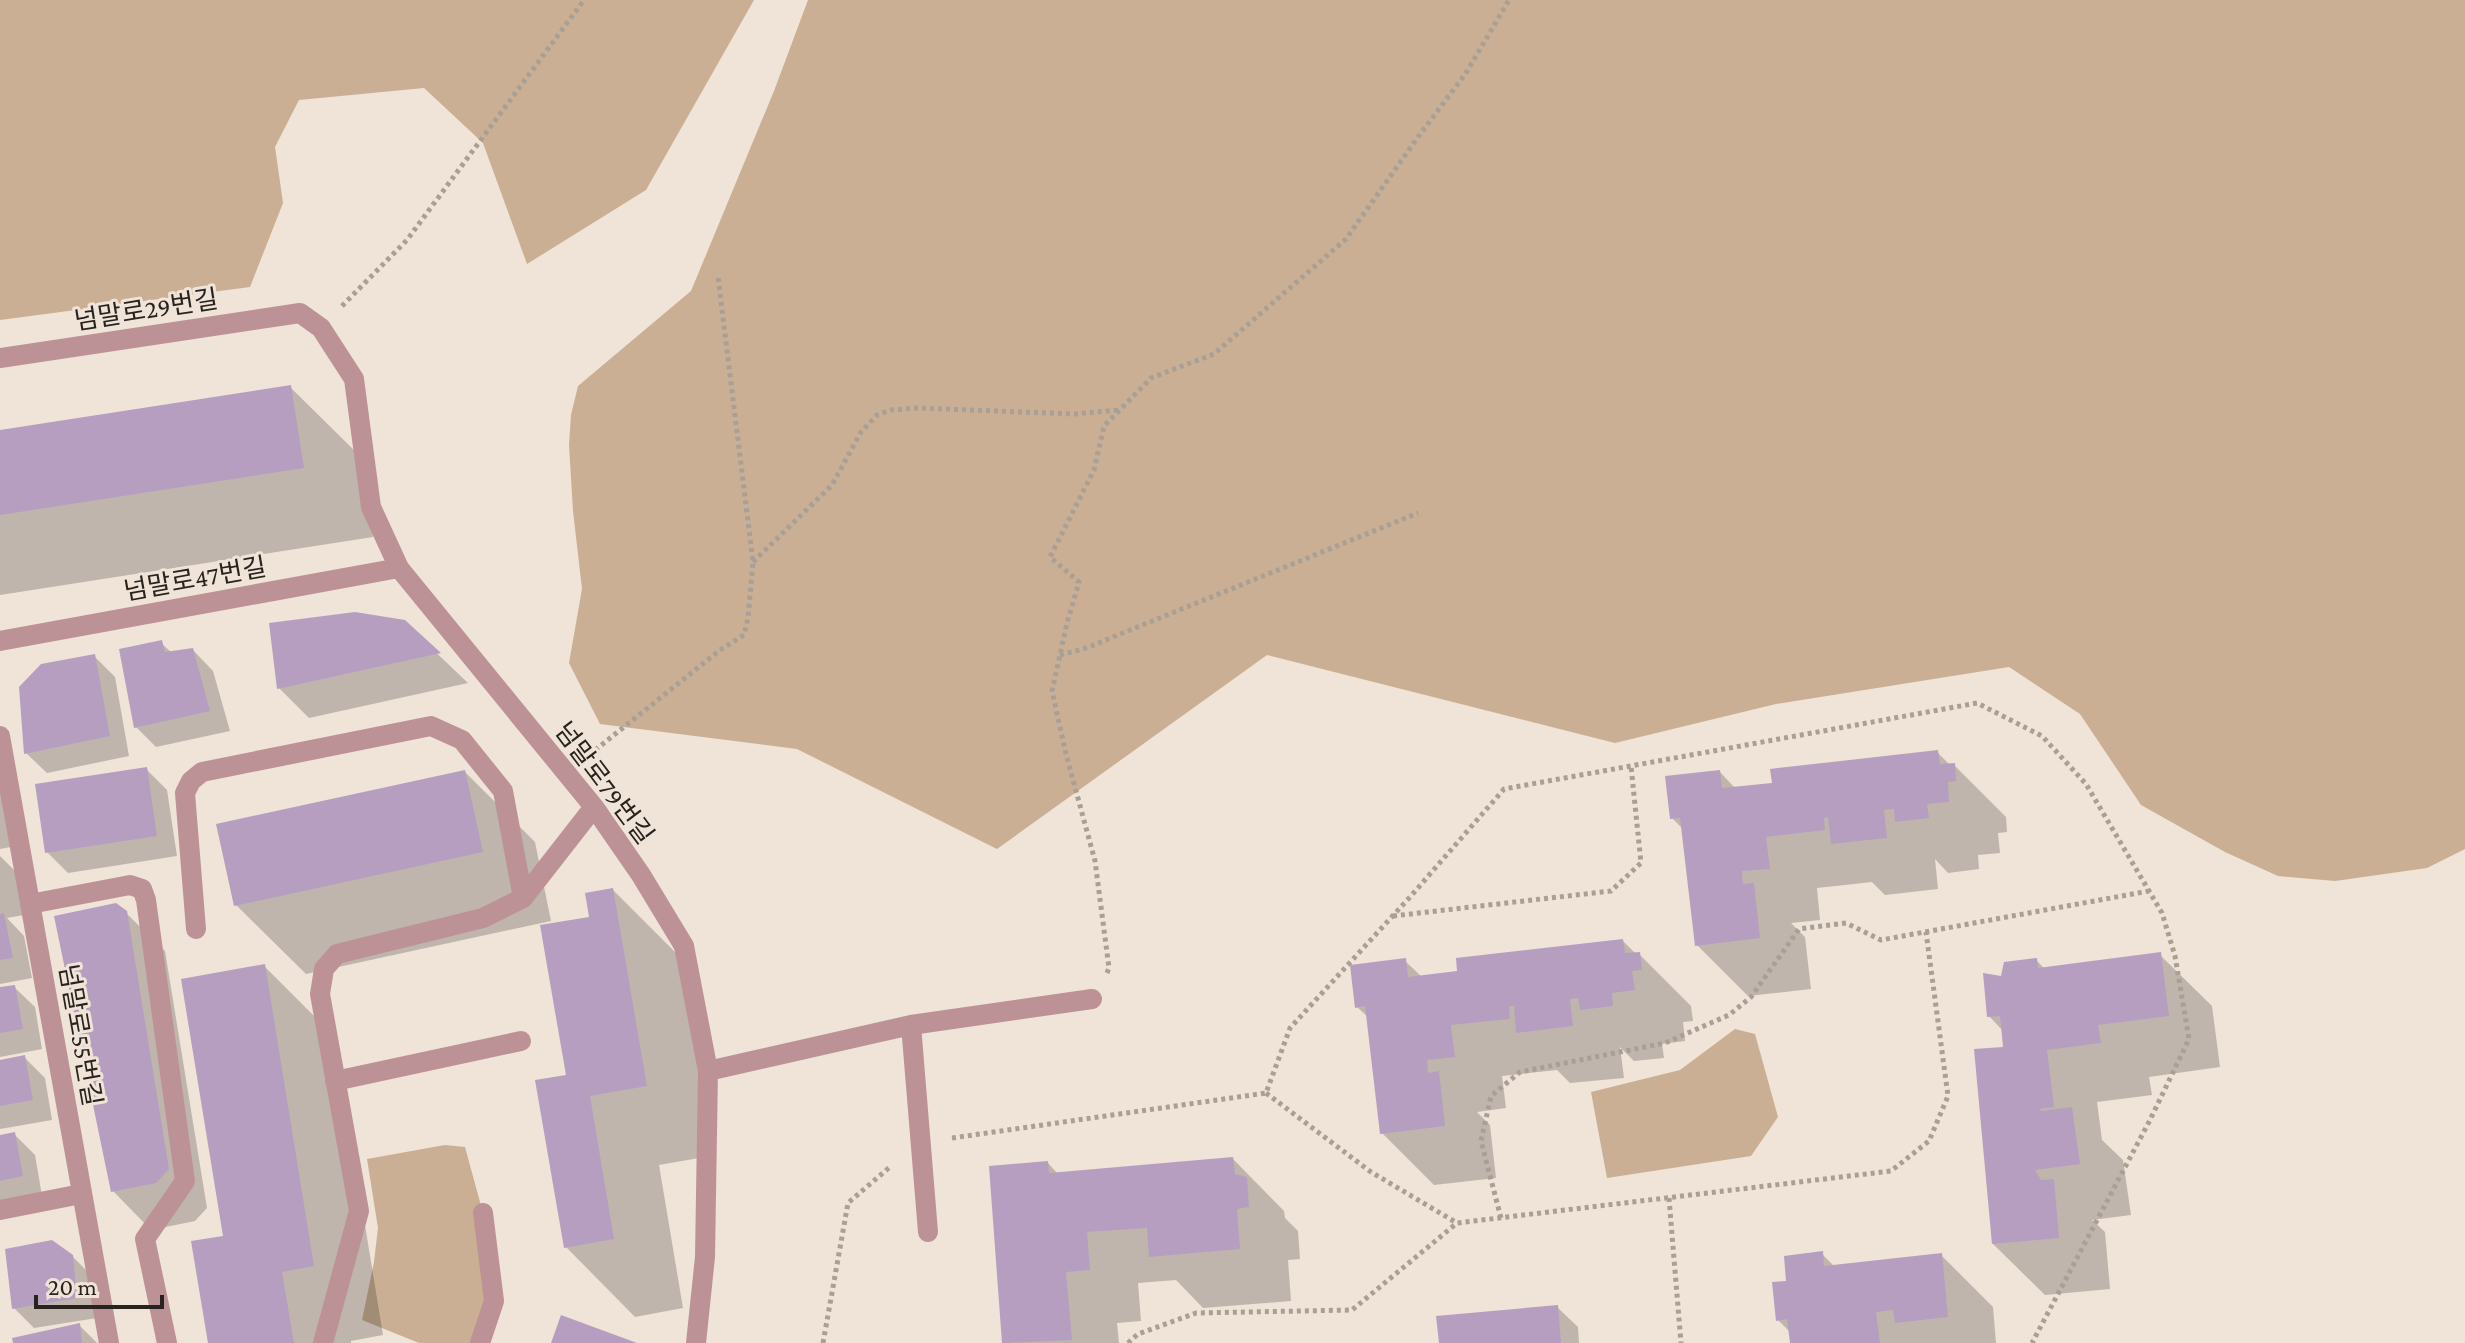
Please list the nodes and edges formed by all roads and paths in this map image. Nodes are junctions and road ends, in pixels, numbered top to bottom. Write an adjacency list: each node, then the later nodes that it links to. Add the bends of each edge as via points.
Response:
1 (584, 0): 5 (path, via 407,240)
2 (1509, 0): 7 (path, via 1466,73 1346,239 1214,354 1151,378)
3 (718, 277): 9 (path)
4 (300, 313): 5 (lane, 넘말로79번길); 6 (lane, 넘말로29번길)
5 (321, 328): 10 (lane, 넘말로79번길, via 354,379 371,507)
6 (0, 358)
7 (1119, 410): 9 (path, via 1075,414 917,408 877,415 861,432 832,485); 12 (path, via 1104,426 1094,470 1050,557 1079,582)
8 (1418, 513): 12 (path)
9 (753, 562): 15 (path, via 744,635)
10 (399, 568): 11 (lane, 넘말로47번길); 15 (lane, 넘말로79번길)
11 (0, 641)
12 (1060, 655): 23 (path, via 1052,691 1095,861 1109,968)
13 (0, 736): 19 (lane, 넘말로55번길)
14 (1631, 765): 17 (path, via 1977,703 2042,736 2086,784); 20 (path, via 1504,789); 20 (path, via 1641,863 1611,891)
15 (566, 773): 16 (lane, 넘말로79번길)
16 (594, 807): 18 (lane); 26 (lane, 넘말로79번길, via 684,946)
17 (2149, 891): 22 (path); 45 (path, via 2175,956 2189,1039)
18 (523, 898): 21 (lane, via 503,791 462,740 431,726 202,772 191,781 185,793); 27 (lane, via 483,918 337,954 324,969 320,994)
19 (30, 904): 30 (lane, 넘말로55번길); 38 (lane, via 130,885 142,889 146,900 185,1181 145,1239)
20 (1392, 916): 28 (path, via 1290,1028)
21 (196, 929)
22 (1926, 932): 31 (path, via 1948,1096 1929,1141 1891,1171); 34 (path, via 1881,940 1846,923 1799,929 1751,997 1729,1015 1665,1043 1520,1072 1491,1096 1481,1141)
23 (1092, 999): 24 (lane)
24 (911, 1025): 26 (lane); 29 (lane)
25 (521, 1041): 27 (lane)
26 (708, 1071): 41 (lane, 넘말로79번길, via 705,1257)
27 (335, 1081): 39 (lane, via 359,1211)
28 (1266, 1093): 29 (path); 35 (path, via 1371,1172)
29 (920, 1143): 36 (lane); 42 (path, via 848,1203)
30 (81, 1194): 32 (lane); 37 (lane, 넘말로55번길)
31 (1669, 1198): 34 (path); 44 (path)
32 (0, 1210)
33 (483, 1213): 40 (lane, via 494,1301)
34 (1501, 1218): 35 (path)
35 (1457, 1223): 43 (path, via 1352,1310 1196,1313 1138,1334)
36 (928, 1232)
37 (109, 1343)
38 (167, 1343)
39 (323, 1343)
40 (480, 1343)
41 (696, 1343)
42 (823, 1343)
43 (1128, 1343)
44 (1681, 1343)
45 (2032, 1343)

